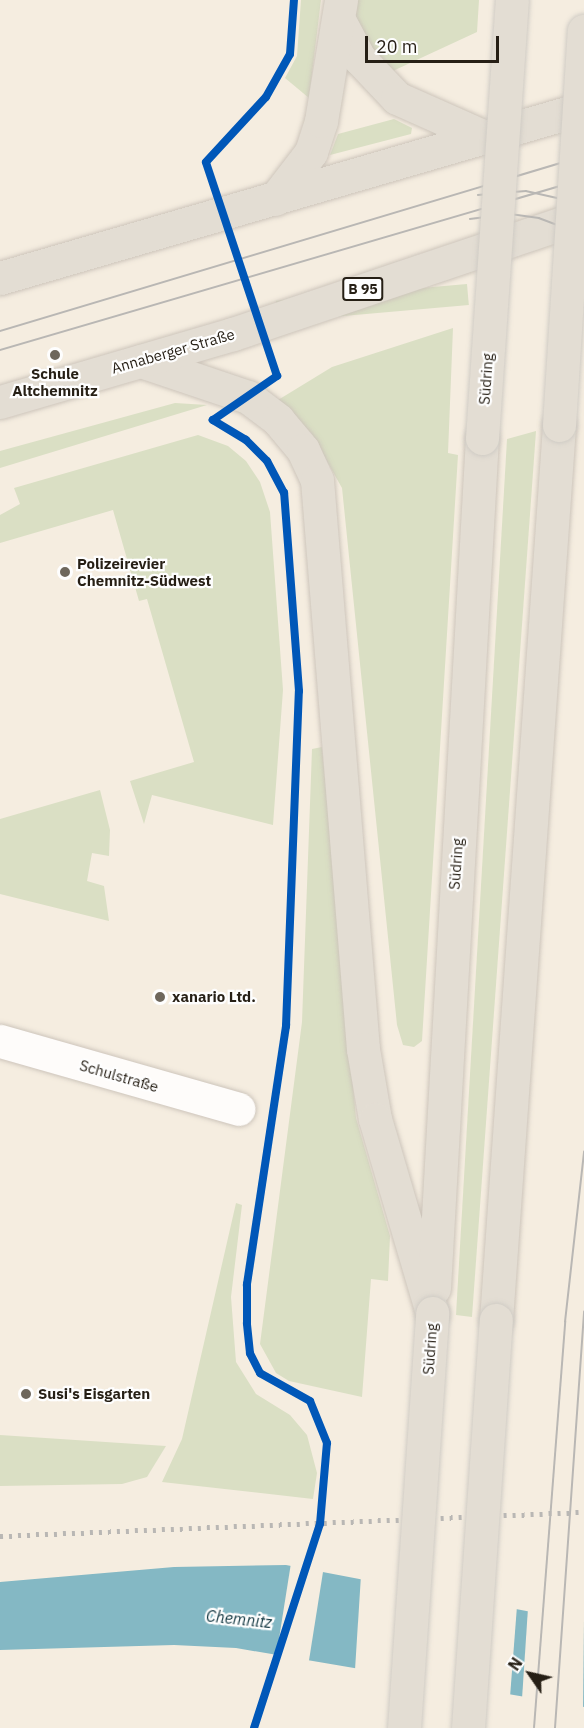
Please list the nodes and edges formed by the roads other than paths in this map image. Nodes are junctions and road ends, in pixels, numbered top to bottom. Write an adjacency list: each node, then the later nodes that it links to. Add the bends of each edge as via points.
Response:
1 (512, 0): 13 (main road, Südring, bridge, via 482,438)
2 (340, 10): 5 (main road, via 359,58 397,98); 6 (main road, via 311,152)
3 (584, 31): 15 (main road, bridge)
4 (584, 108): 5 (main road)
5 (487, 138): 6 (main road)
6 (275, 198): 8 (main road)
7 (584, 216): 9 (main road, Annaberger Straße / B 95)
8 (0, 278)
9 (141, 361): 10 (main road, Annaberger Straße / B 95); 13 (main road, via 248,397 278,420 303,450 316,480 363,1049 375,1119)
10 (0, 402)
11 (0, 1041): 12 (street, Schulstraße)
12 (239, 1109)
13 (432, 1313): 14 (main road, Südring, bridge)
14 (404, 1728)
15 (468, 1728)

